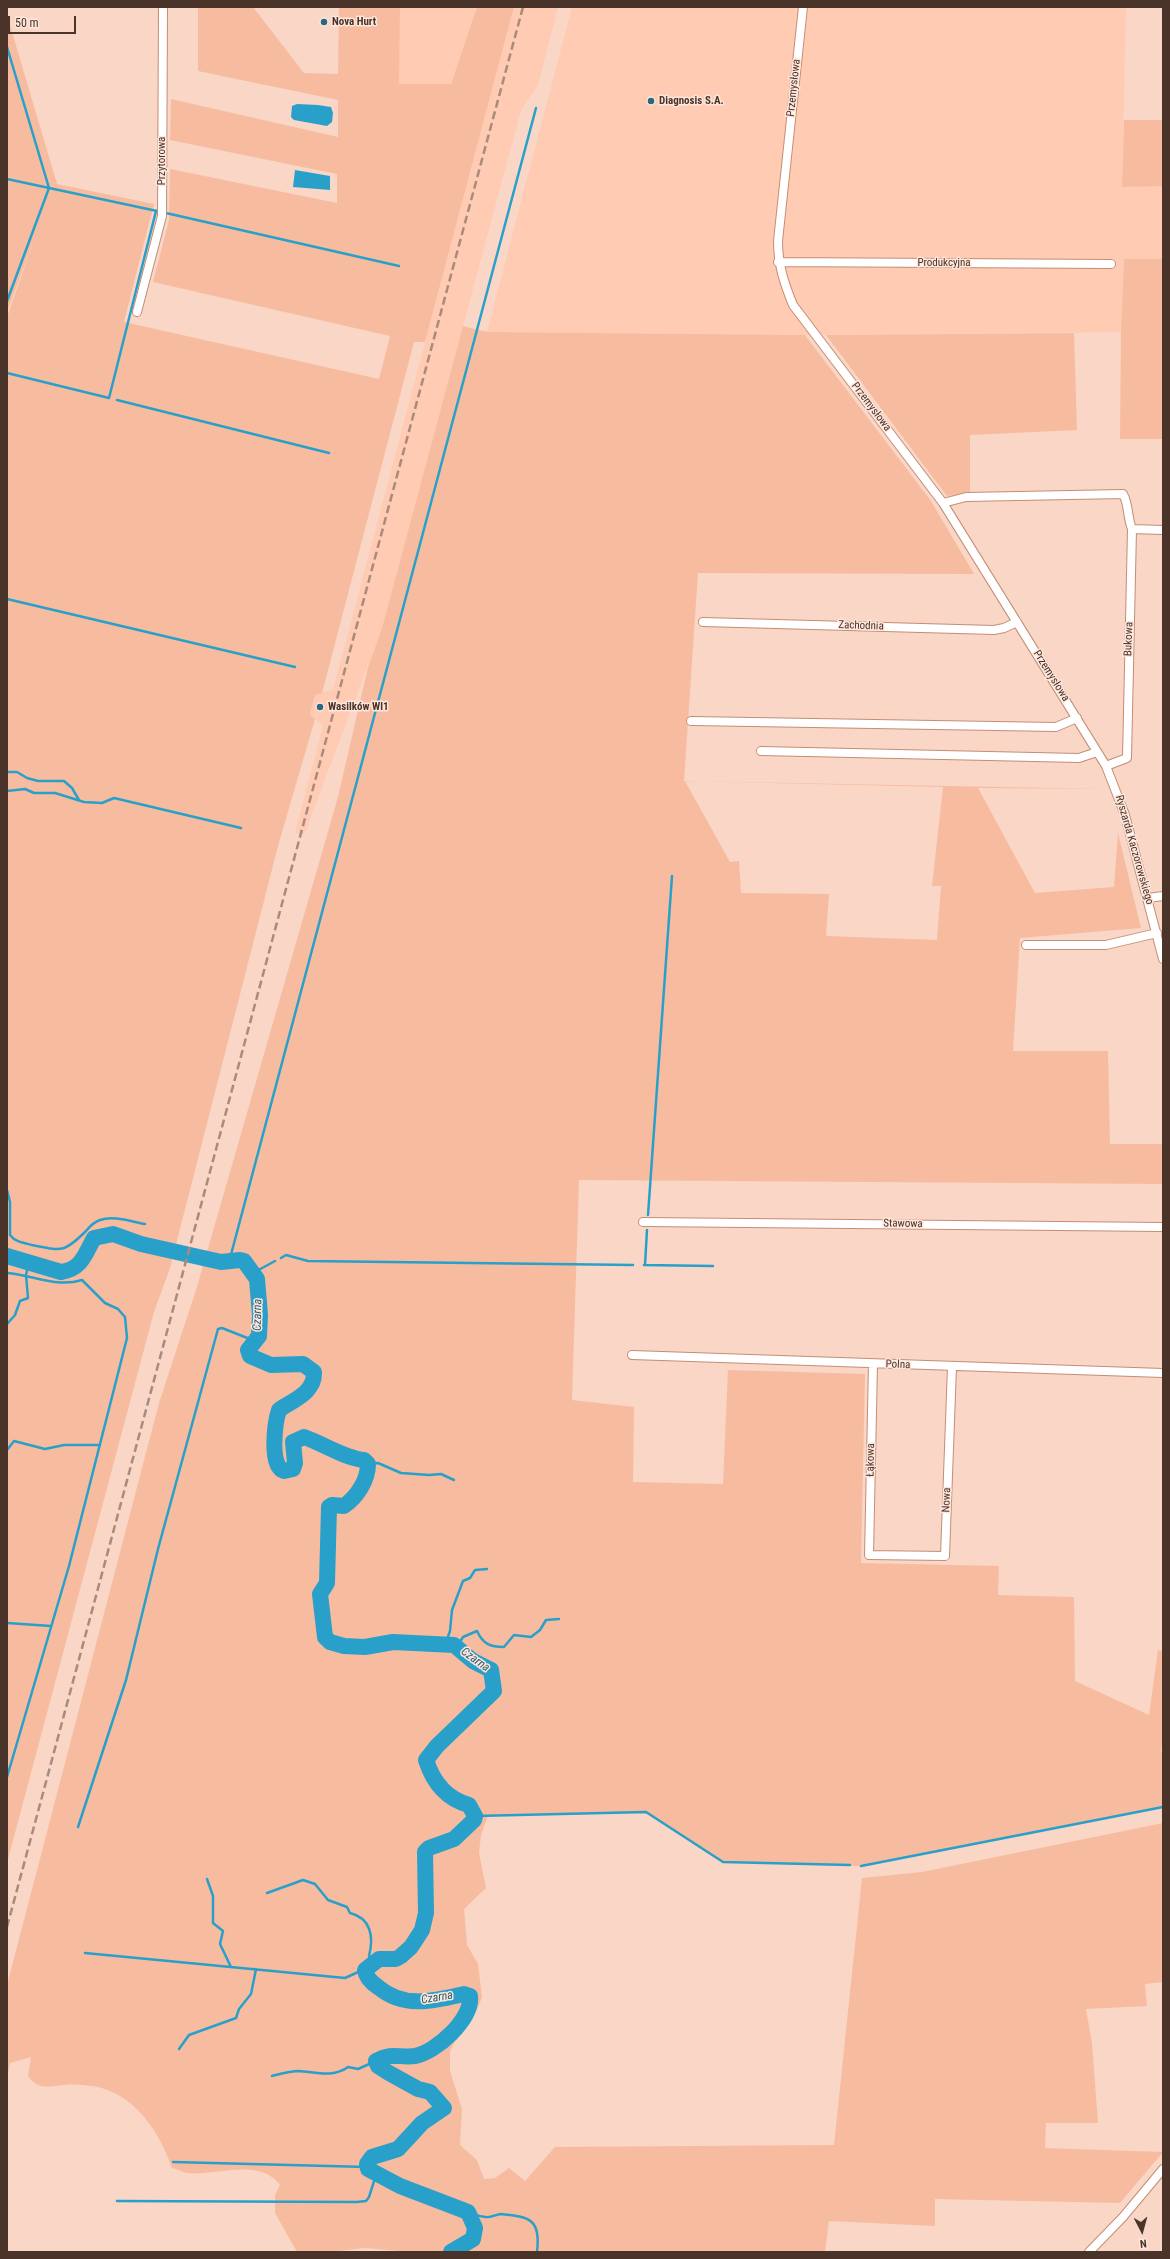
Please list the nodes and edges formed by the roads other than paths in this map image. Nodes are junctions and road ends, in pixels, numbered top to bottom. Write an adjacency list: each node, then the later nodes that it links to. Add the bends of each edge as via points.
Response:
1 (163, 7): 5 (street, Przytorowa, via 162,216)
2 (803, 7): 3 (street, Przemysłowa, via 778,234)
3 (778, 262): 4 (street, Produkcyjna); 6 (street, Przemysłowa, via 793,305)
4 (1111, 264)
5 (137, 312)
6 (943, 503): 7 (street, via 966,497 1123,494 1126,499 1127,518); 10 (street, Przemysłowa)
7 (1132, 529): 8 (street); 15 (street, Bukowa, via 1127,758)
8 (1163, 530)
9 (703, 622): 10 (street, Zachodnia, via 994,630)
10 (1017, 622): 11 (street, Przemysłowa)
11 (1077, 718): 12 (street, via 1056,727); 14 (street, Przemysłowa)
12 (691, 720)
13 (761, 751): 14 (street, via 1080,758)
14 (1097, 752): 15 (street, Przemysłowa)
15 (1106, 766): 17 (street, Ryszarda Kaczorowskiego, via 1125,815)
16 (1163, 896): 17 (street)
17 (1148, 898): 18 (street, Ryszarda Kaczorowskiego)
18 (1157, 933): 19 (street, via 1106,945); 20 (street, Ryszarda Kaczorowskiego)
19 (1026, 945)
20 (1163, 959)
21 (643, 1222): 22 (street, Stawowa)
22 (1163, 1227)
23 (632, 1355): 24 (street, Polna)
24 (873, 1364): 25 (street, Polna); 27 (street, Łąkowa)
25 (952, 1367): 26 (street, Polna, via 1068,1368); 27 (street, Nowa, via 945,1556)
26 (1163, 1373)
27 (869, 1555)
28 (1163, 2169): 29 (street, via 1123,2217)
29 (1089, 2252)

